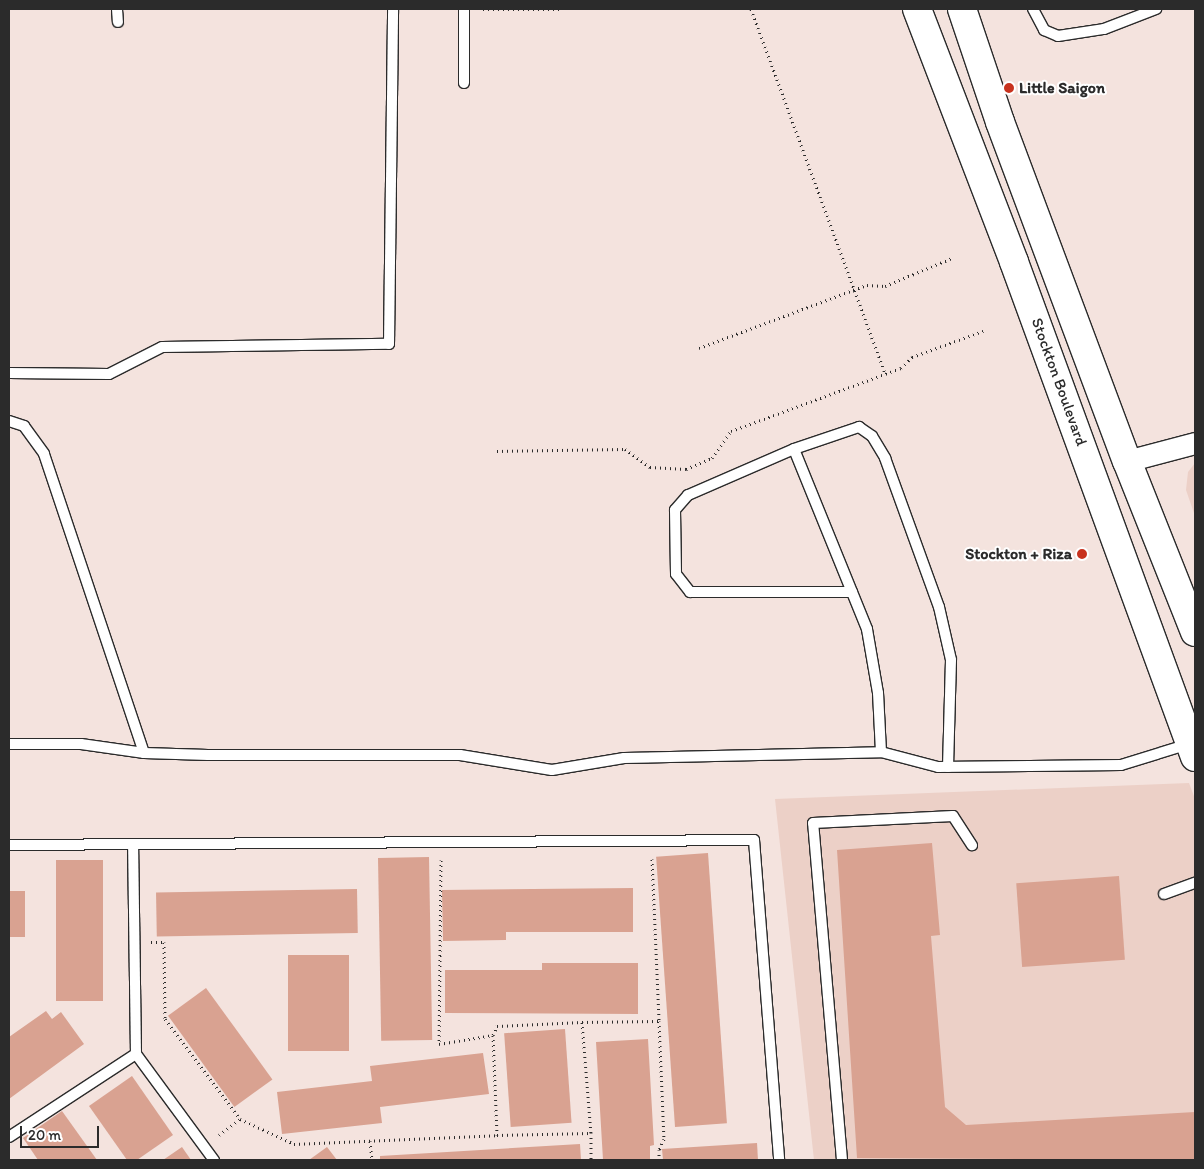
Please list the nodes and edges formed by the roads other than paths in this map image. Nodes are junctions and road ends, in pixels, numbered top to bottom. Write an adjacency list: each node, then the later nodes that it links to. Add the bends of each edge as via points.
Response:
1 (117, 9): 8 (lane)
2 (393, 9): 11 (lane, via 389,344 162,347 109,374)
3 (464, 9): 9 (lane)
4 (916, 9): 10 (main road, Stockton Boulevard)
5 (962, 9): 15 (main road, via 1000,122)
6 (1033, 9): 7 (lane, via 1044,30 1058,36 1104,28)
7 (1156, 9)
8 (118, 22)
9 (464, 83)
10 (1014, 262): 15 (main road, via 1046,282 1100,436); 19 (main road, Stockton Boulevard)
11 (9, 374)
12 (9, 421): 21 (lane, via 24,426 44,454)
13 (1195, 443): 15 (street)
14 (794, 449): 16 (lane); 16 (lane, via 688,496 676,510 676,574 690,592); 22 (lane, via 859,427 872,436 885,458 939,607 951,660)
15 (1127, 461): 17 (main road)
16 (852, 592): 20 (lane, via 867,629 878,693)
17 (1195, 632)
18 (9, 744): 21 (lane, via 81,744)
19 (1192, 750): 22 (lane, via 1122,765)
20 (881, 752): 21 (lane, via 624,758 552,770 460,754); 22 (lane)
21 (144, 753)
22 (948, 767)
23 (133, 844): 24 (lane); 28 (lane); 31 (lane, via 754,840)
24 (9, 845)
25 (972, 845): 32 (lane, via 953,816 813,823)
26 (1195, 883): 27 (lane)
27 (1164, 894)
28 (136, 1054): 29 (lane); 30 (lane)
29 (9, 1137)
30 (214, 1160)
31 (779, 1160)
32 (842, 1160)

